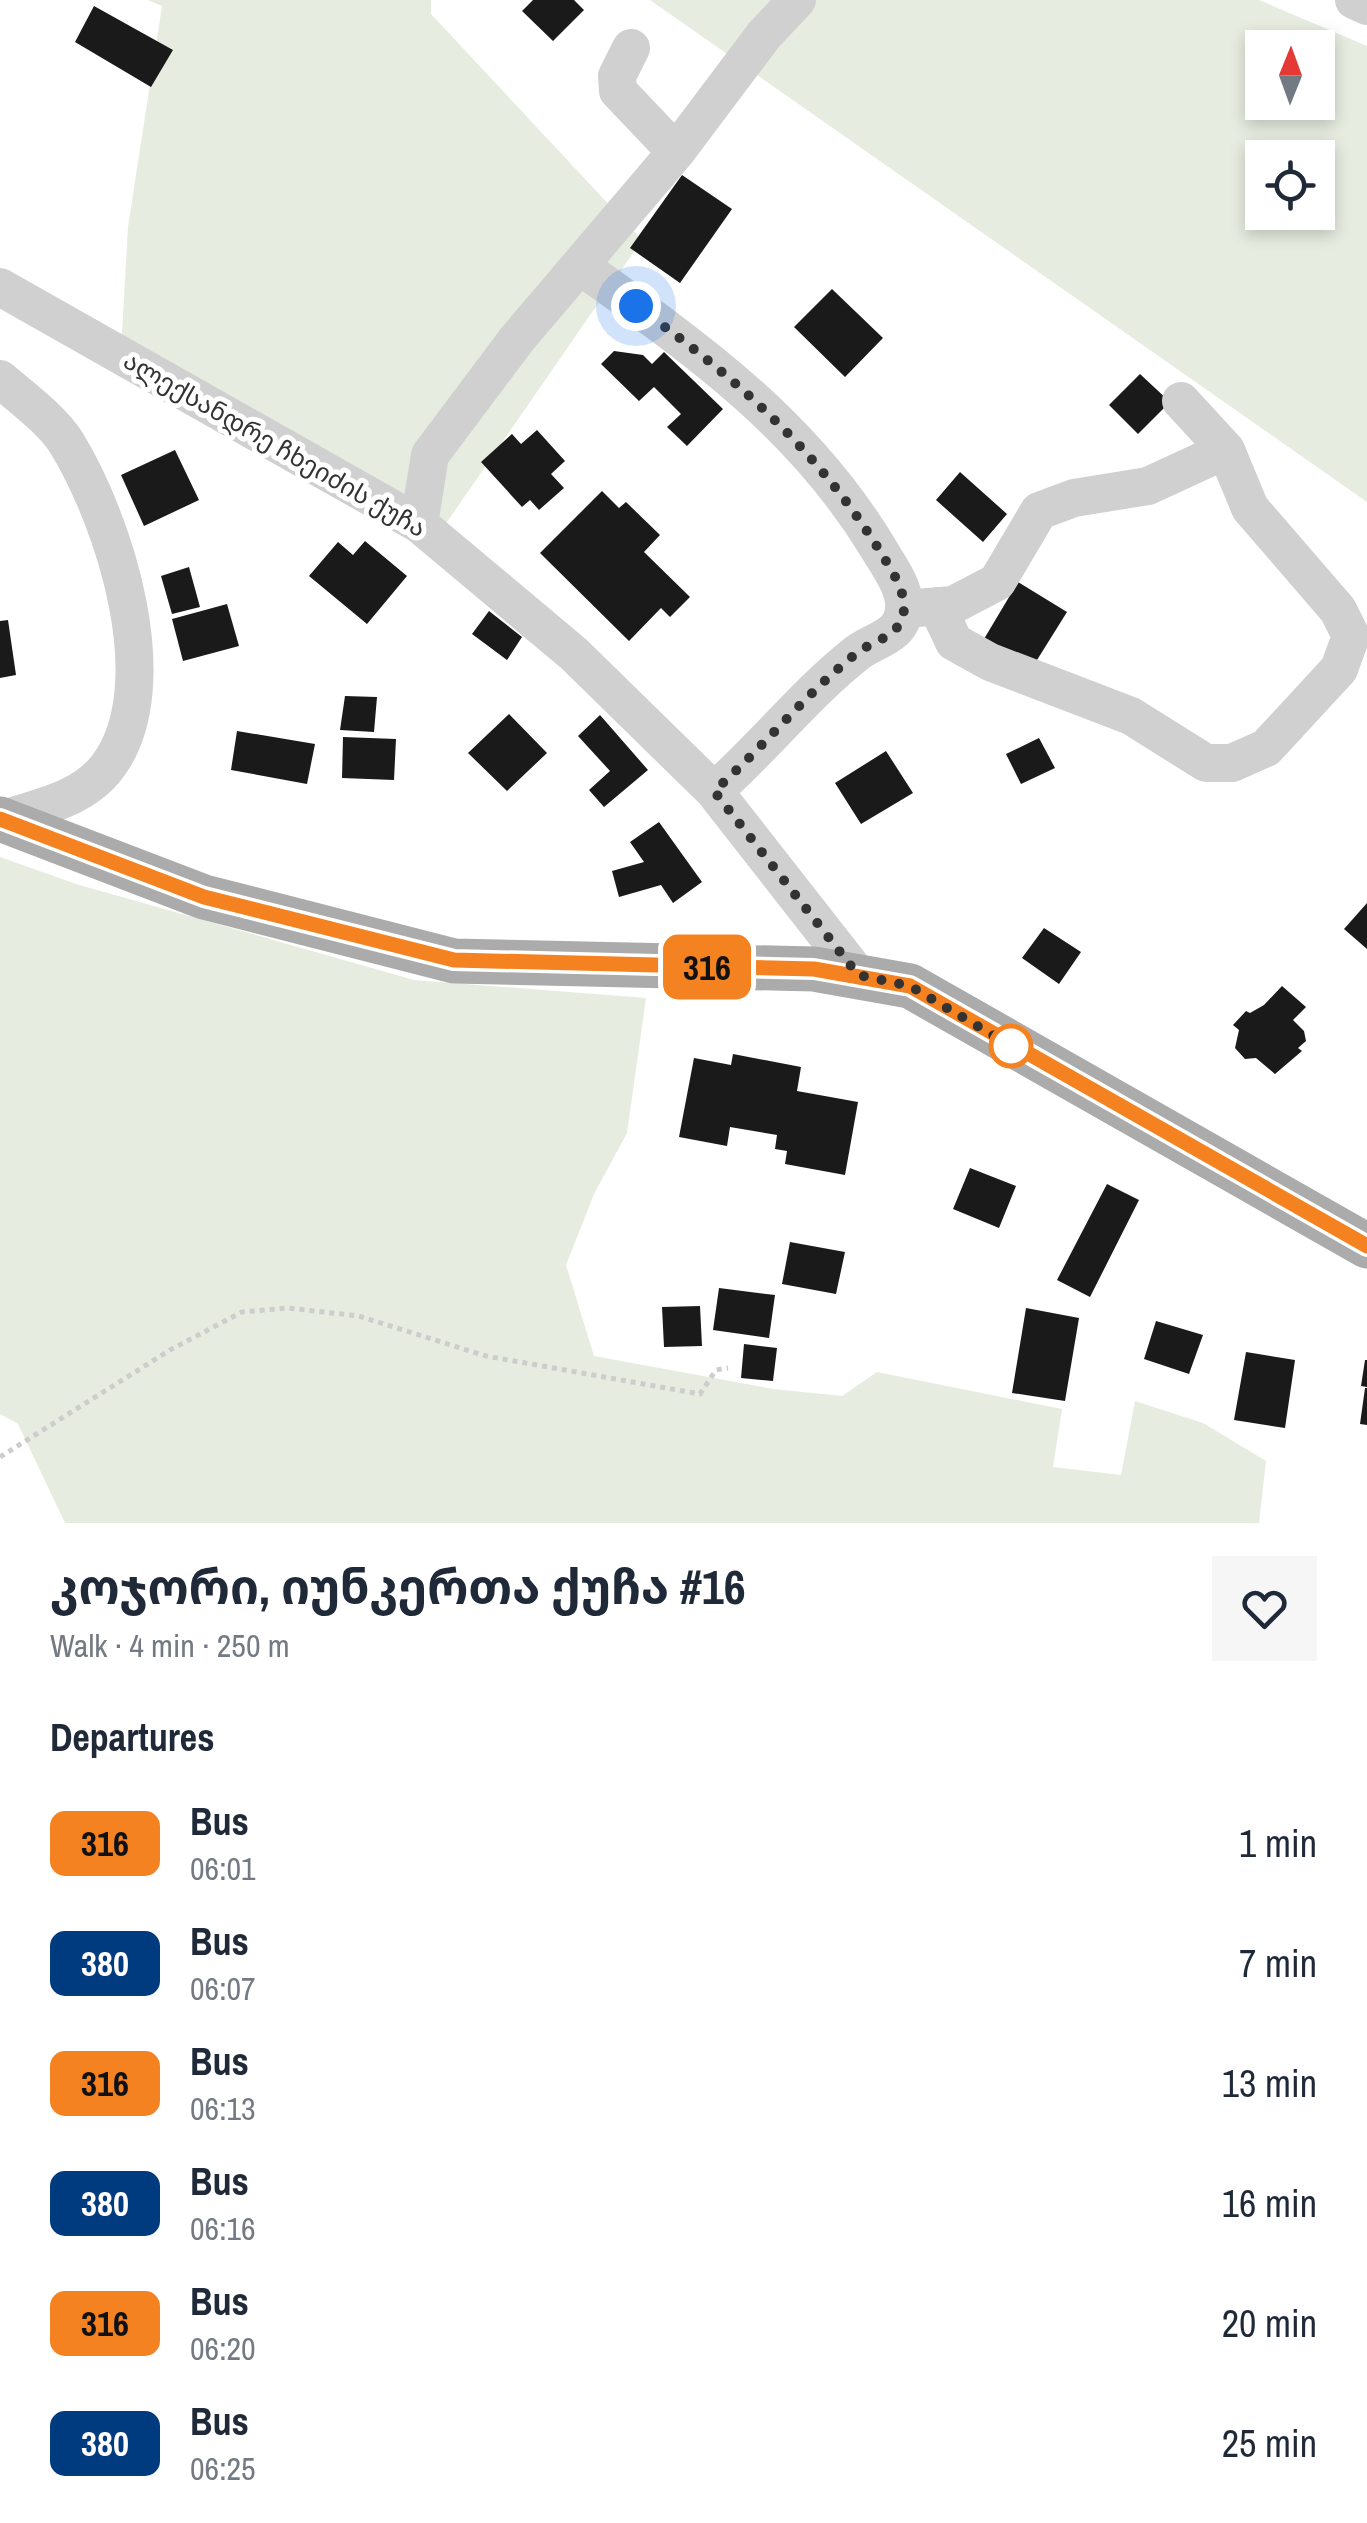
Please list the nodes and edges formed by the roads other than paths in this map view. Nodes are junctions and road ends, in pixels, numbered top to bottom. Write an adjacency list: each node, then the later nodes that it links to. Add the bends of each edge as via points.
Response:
1 (797, 0): 5 (street)
2 (1354, 0): 3 (street)
3 (1367, 6)
4 (630, 48): 5 (street, via 618,91)
5 (676, 152): 6 (street)
6 (580, 266): 11 (street, via 430,455); 12 (street, via 719,366 789,430)
7 (0, 286): 11 (street, ალექსანდრე ჩხეიძის ქუჩა)
8 (0, 378): 14 (street, via 64,439 94,499 136,640 138,685 134,713 107,768 78,794)
9 (1182, 401): 10 (street)
10 (1226, 450): 12 (street, via 1148,486 1038,511 997,582 953,605); 12 (street, via 1250,508 1338,610 1351,636 1339,669 1266,748 1232,764 1206,764 1132,716 990,662 954,642)
11 (419, 524): 13 (street, ალექსანდრე ჩხეიძის ქუჩა, via 574,654)
12 (921, 607): 13 (street, via 893,634 860,650)
13 (714, 791): 15 (street, ალექსანდრე ჩხეიძის ქუჩა)
14 (1, 819): 15 (main road, via 204,897 454,960)
15 (858, 975): 16 (main road, via 910,986)
16 (1367, 1246)

